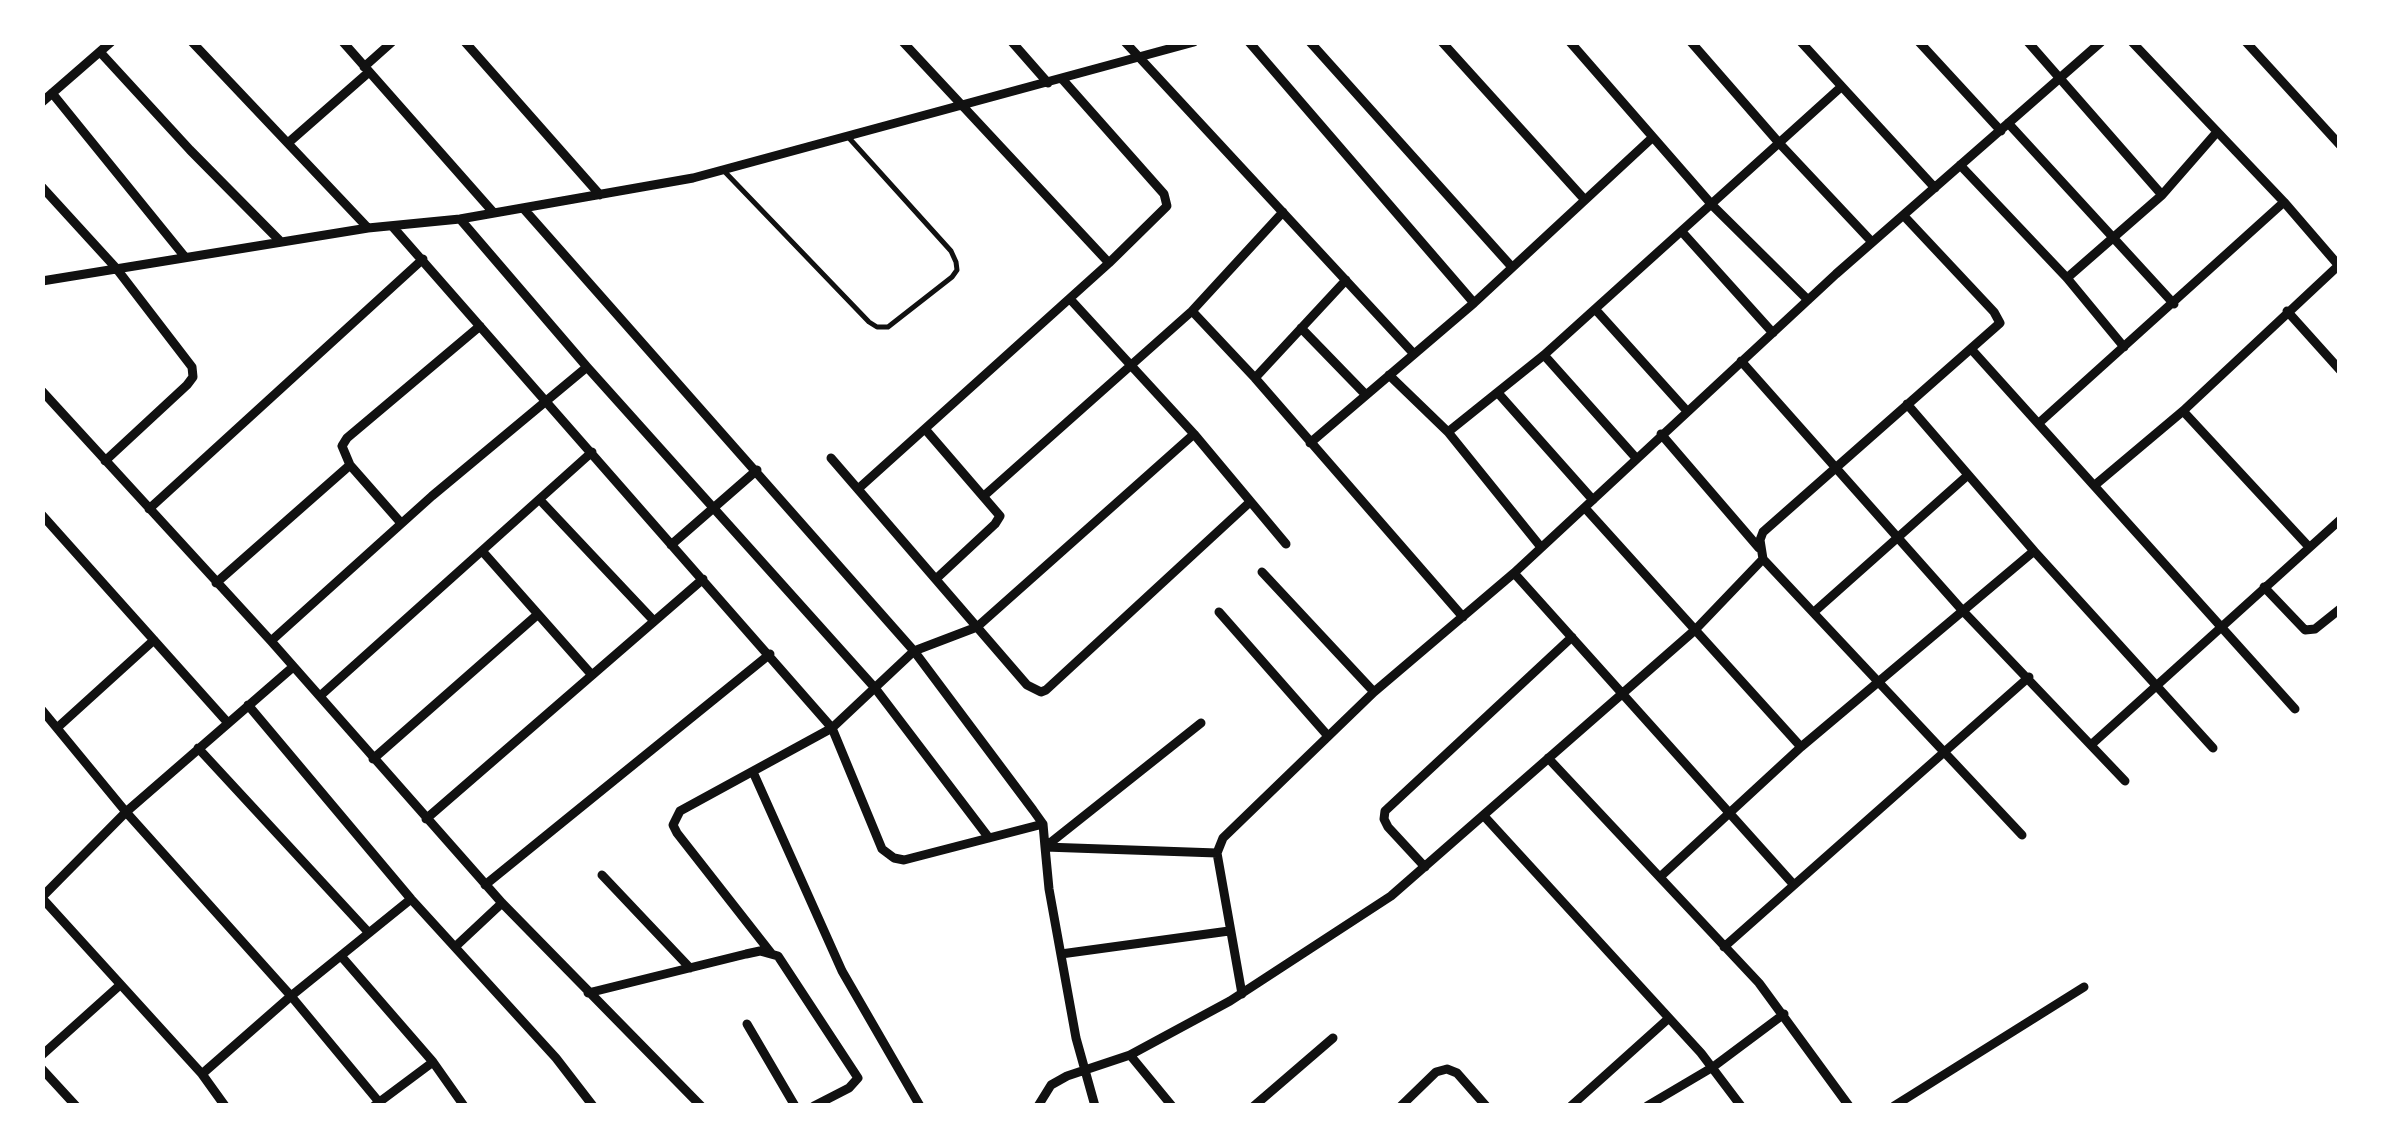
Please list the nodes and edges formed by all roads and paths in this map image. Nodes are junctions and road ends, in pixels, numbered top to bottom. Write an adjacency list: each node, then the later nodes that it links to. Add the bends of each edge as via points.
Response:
1 (111, 42): 21 (street)
2 (192, 42): 35 (street)
3 (343, 42): 23 (street)
4 (392, 42): 23 (street)
5 (465, 42): 42 (street)
6 (904, 42): 30 (street)
7 (1012, 42): 26 (street)
8 (1125, 42): 22 (street)
9 (1194, 42): 22 (street)
10 (1250, 42): 69 (street)
11 (1310, 42): 61 (street)
12 (1442, 42): 44 (street)
13 (1570, 42): 34 (street)
14 (1690, 42): 36 (street)
15 (1800, 42): 27 (street)
16 (1919, 42): 31 (street)
17 (2028, 42): 24 (street)
18 (2102, 42): 24 (street)
19 (2132, 42): 32 (street)
20 (2246, 42): 37 (street)
21 (100, 52): 28 (street); 56 (street)
22 (1140, 58): 25 (street); 49 (street)
23 (367, 69): 35 (street); 48 (street)
24 (2058, 78): 31 (street); 43 (street)
25 (1063, 80): 26 (street); 60 (street, via 1168,200 1164,212)
26 (1048, 82): 30 (street)
27 (1841, 87): 36 (street); 41 (street)
28 (52, 93): 29 (street); 58 (street)
29 (42, 102)
30 (961, 104): 33 (street); 60 (street)
31 (2004, 127): 38 (street); 55 (street)
32 (2217, 132): 43 (street); 45 (street)
33 (847, 137): 39 (street); 39 (lane, via 956,262 952,277 888,328 869,322)
34 (1653, 137): 44 (street); 46 (street)
35 (288, 143): 53 (street)
36 (1780, 144): 46 (street); 57 (street)
37 (2340, 145)
38 (1960, 165): 41 (street); 64 (street)
39 (724, 171): 42 (street)
40 (42, 187): 63 (street)
41 (1934, 188): 50 (street)
42 (600, 195): 47 (street)
43 (2162, 196): 55 (street)
44 (1585, 200): 61 (street)
45 (2284, 202): 62 (street); 70 (street)
46 (1713, 206): 54 (street); 68 (street)
47 (523, 208): 48 (street); 106 (street)
48 (493, 212): 51 (street)
49 (1283, 212): 65 (street); 72 (street)
50 (1904, 216): 57 (street); 78 (street, via 2000,319)
51 (460, 219): 52 (street); 83 (street)
52 (392, 226): 53 (street); 59 (street)
53 (368, 228): 56 (street)
54 (1683, 232): 71 (street); 76 (street)
55 (2114, 235): 64 (street); 70 (street)
56 (281, 242): 58 (street)
57 (1872, 242): 68 (street)
58 (186, 257): 63 (street)
59 (423, 259): 74 (street); 114 (street)
60 (1109, 263): 67 (street)
61 (1511, 266): 69 (street)
62 (2339, 266): 73 (street)
63 (116, 268): 66 (street); 103 (street, via 193,377)
64 (2066, 278): 77 (street)
65 (1346, 280): 75 (street); 79 (street)
66 (42, 281)
67 (1070, 299): 82 (street); 95 (street)
68 (1808, 300): 76 (street)
69 (1474, 303): 79 (street)
70 (2174, 304): 77 (street)
71 (1595, 309): 80 (street); 92 (street)
72 (1192, 311): 82 (street); 86 (street)
73 (2287, 311): 84 (street); 93 (street)
74 (480, 326): 90 (street); 104 (street, via 347,438 342,452)
75 (1301, 328): 86 (street); 89 (street)
76 (1773, 332): 81 (street)
77 (2124, 347): 94 (street)
78 (1972, 350): 91 (street); 94 (street)
79 (1414, 354): 85 (street)
80 (1544, 356): 88 (street); 102 (street)
81 (1740, 362): 92 (street); 105 (street)
82 (1129, 366): 97 (street); 110 (street)
83 (587, 368): 90 (street); 115 (street)
84 (2340, 370)
85 (1390, 374): 89 (street); 96 (street)
86 (1255, 378): 99 (street)
87 (42, 391): 103 (street)
88 (1498, 393): 96 (street); 113 (street)
89 (1366, 395): 99 (street)
90 (546, 402): 100 (street); 118 (street)
91 (1908, 404): 105 (street); 107 (street)
92 (1686, 410): 98 (street)
93 (2183, 411): 108 (street); 123 (street)
94 (2039, 423): 108 (street)
95 (926, 429): 109 (street); 110 (street)
96 (1448, 432): 122 (street)
97 (1194, 434): 112 (street); 140 (street)
98 (1661, 434): 102 (street); 126 (street)
99 (1310, 443): 138 (street)
100 (592, 452): 111 (street); 121 (street)
101 (831, 458): 109 (street)
102 (1636, 458): 113 (street)
103 (105, 461): 114 (street)
104 (350, 465): 118 (street); 131 (street)
105 (1836, 466): 119 (street); 126 (street, via 1763,532)
106 (757, 470): 115 (street); 146 (street)
107 (1968, 475): 119 (street); 124 (street)
108 (2095, 485): 141 (street)
109 (858, 489): 129 (street)
110 (984, 495): 129 (street, via 999,520)
111 (540, 500): 125 (street); 139 (street)
112 (1250, 502): 120 (street); 140 (street, via 1046,690 1027,685)
113 (1589, 504): 122 (street); 142 (street)
114 (148, 509): 131 (street)
115 (713, 509): 121 (street); 153 (street)
116 (42, 515): 144 (street)
117 (2340, 520): 123 (street)
118 (400, 524): 145 (street)
119 (1899, 536): 134 (street); 136 (street)
120 (1286, 544)
121 (671, 545): 130 (street)
122 (1540, 546): 128 (street)
123 (2309, 547): 132 (street)
124 (2034, 551): 134 (street); 152 (street)
125 (483, 552): 137 (street); 156 (street)
126 (1762, 554): 136 (street); 142 (street)
127 (1262, 572): 154 (street)
128 (1514, 573): 138 (street); 143 (street)
129 (937, 578): 140 (street)
130 (703, 579): 139 (street); 147 (street)
131 (216, 583): 145 (street)
132 (2264, 587): 133 (street, via 2306,630); 141 (street)
133 (2340, 609)
134 (1962, 610): 150 (street); 151 (street)
135 (1219, 612): 164 (street)
136 (1814, 612): 151 (street)
137 (537, 615): 149 (street); 171 (street)
138 (1462, 618): 154 (street)
139 (654, 621): 149 (street)
140 (977, 627): 146 (street)
141 (2220, 628): 152 (street); 159 (street)
142 (1695, 630): 155 (street); 166 (street)
143 (1572, 637): 155 (street); 183 (street, via 1385,812 1388,826)
144 (154, 640): 160 (street); 162 (street)
145 (271, 641): 148 (street)
146 (914, 651): 153 (street); 178 (street)
147 (770, 654): 163 (street); 187 (street)
148 (293, 666): 156 (street); 157 (street)
149 (591, 674): 177 (street)
150 (2028, 677): 165 (street); 169 (street)
151 (1880, 684): 166 (street); 169 (street)
152 (2156, 684): 165 (street); 168 (street)
153 (875, 688): 163 (street); 180 (street)
154 (1374, 692): 164 (street)
155 (1621, 692): 170 (street); 175 (street)
156 (320, 696): 171 (street)
157 (248, 705): 160 (street); 189 (street)
158 (42, 710): 162 (street)
159 (2295, 710)
160 (228, 723): 167 (street)
161 (1201, 723): 181 (street)
162 (57, 728): 174 (street)
163 (832, 728): 172 (street); 180 (street, via 882,849 894,858)
164 (1328, 736): 182 (street, via 1223,838)
165 (2092, 744): 173 (street)
166 (1801, 747): 175 (street)
167 (198, 748): 174 (street); 192 (street)
168 (2213, 748)
169 (1942, 752): 179 (street); 186 (street)
170 (1548, 758): 176 (street); 185 (street)
171 (373, 759): 177 (street)
172 (753, 772): 195 (street, via 680,811 674,825); 223 (street, via 842,972)
173 (2125, 781)
174 (126, 812): 188 (street); 203 (street)
175 (1728, 814): 185 (street); 186 (street)
176 (1484, 816): 183 (street); 205 (street)
177 (426, 819): 187 (street)
178 (1042, 824): 180 (street); 181 (street)
179 (2022, 834)
180 (989, 838)
181 (1045, 847): 182 (street); 196 (street)
182 (1217, 853): 191 (street)
183 (1425, 867): 202 (street)
184 (602, 875): 198 (street)
185 (1660, 876): 193 (street)
186 (1794, 884): 193 (street)
187 (486, 885): 190 (street)
188 (42, 898): 199 (street)
189 (411, 899): 192 (street); 194 (street)
190 (502, 903): 194 (street); 201 (street)
191 (1229, 931): 196 (street); 202 (street)
192 (369, 933): 197 (street)
193 (1724, 946): 204 (street)
194 (455, 948): 219 (street)
195 (771, 952): 198 (street); 222 (street, via 858,1078)
196 (1061, 954): 213 (street)
197 (341, 956): 203 (street); 210 (street)
198 (690, 968): 201 (street)
199 (120, 986): 208 (street); 214 (street)
200 (2084, 987): 234 (street)
201 (588, 993): 220 (street)
202 (1242, 994): 209 (street)
203 (291, 996): 214 (street); 215 (street)
204 (1784, 1014): 211 (street); 233 (street)
205 (1668, 1018): 211 (street); 230 (street)
206 (746, 1024): 221 (street)
207 (1333, 1038): 227 (street)
208 (42, 1055)
209 (1130, 1055): 213 (street); 226 (street)
210 (434, 1062): 215 (street); 218 (street)
211 (1713, 1066): 231 (street); 232 (street)
212 (42, 1069): 216 (street)
213 (1085, 1072): 224 (street, via 1050,1085); 225 (street)
214 (202, 1074): 217 (street)
215 (376, 1104)
216 (76, 1106)
217 (226, 1106)
218 (464, 1106)
219 (593, 1106)
220 (701, 1106)
221 (795, 1106)
222 (814, 1106)
223 (920, 1106)
224 (1038, 1106)
225 (1095, 1106)
226 (1172, 1106)
227 (1254, 1106)
228 (1400, 1106): 229 (street, via 1447,1069)
229 (1486, 1106)
230 (1571, 1106)
231 (1648, 1106)
232 (1741, 1106)
233 (1849, 1106)
234 (1894, 1106)

